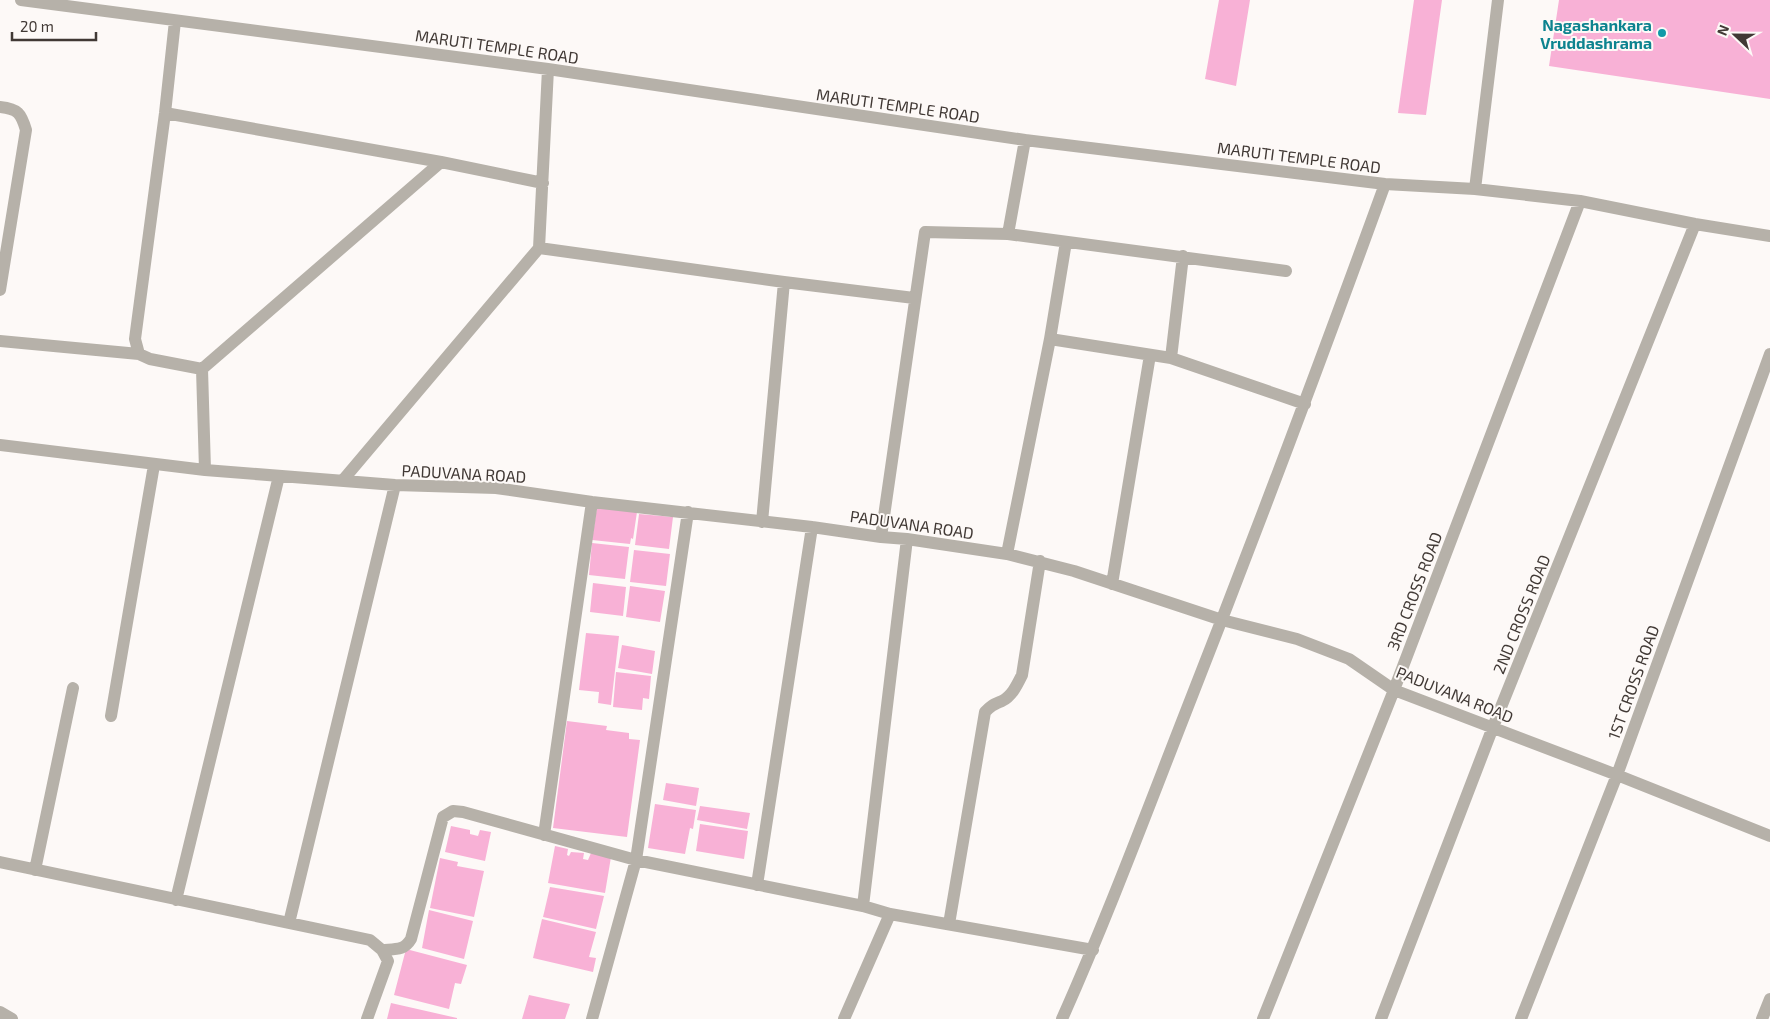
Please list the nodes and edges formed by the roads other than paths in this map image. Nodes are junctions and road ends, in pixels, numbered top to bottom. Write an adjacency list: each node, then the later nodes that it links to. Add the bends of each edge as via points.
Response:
1 (21, 0): 3 (street, MARUTI TEMPLE ROAD)
2 (1498, 0): 11 (street)
3 (175, 21): 4 (street, MARUTI TEMPLE ROAD); 6 (street)
4 (548, 69): 7 (street, MARUTI TEMPLE ROAD); 9 (street)
5 (0, 107): 21 (street, via 12,108 22,116 26,130)
6 (165, 113): 8 (street); 25 (street, via 135,340)
7 (1025, 140): 10 (street, MARUTI TEMPLE ROAD); 14 (street)
8 (441, 162): 9 (street); 29 (street)
9 (544, 183): 17 (street)
10 (1385, 184): 11 (street, MARUTI TEMPLE ROAD); 30 (street)
11 (1476, 189): 12 (street, MARUTI TEMPLE ROAD)
12 (1580, 200): 13 (street, MARUTI TEMPLE ROAD); 48 (street, 3RD CROSS ROAD)
13 (1695, 224): 15 (street, MARUTI TEMPLE ROAD); 50 (street, 2ND CROSS ROAD)
14 (1008, 234): 16 (street); 22 (street, via 925,232)
15 (1770, 236)
16 (1066, 242): 18 (street); 23 (street)
17 (539, 248): 20 (street); 35 (street)
18 (1183, 256): 19 (street); 28 (street)
19 (1286, 271)
20 (784, 282): 22 (street); 39 (street)
21 (0, 290)
22 (914, 298): 41 (street)
23 (1050, 339): 27 (street); 43 (street)
24 (0, 341): 25 (street)
25 (140, 354): 29 (street, via 150,359)
26 (1770, 354): 51 (street, 1ST CROSS ROAD)
27 (1150, 355): 28 (street); 45 (street)
28 (1171, 358): 30 (street)
29 (202, 368): 33 (street)
30 (1305, 404): 46 (street)
31 (0, 445): 32 (street, PADUVANA ROAD)
32 (154, 465): 33 (street, PADUVANA ROAD); 49 (street)
33 (205, 470): 34 (street, PADUVANA ROAD)
34 (280, 476): 35 (street, PADUVANA ROAD); 58 (street)
35 (343, 480): 36 (street, PADUVANA ROAD)
36 (395, 485): 37 (street, PADUVANA ROAD, via 496,488); 61 (street)
37 (592, 502): 38 (street, PADUVANA ROAD); 52 (street)
38 (688, 512): 39 (street, PADUVANA ROAD); 54 (street)
39 (762, 522): 40 (street, PADUVANA ROAD)
40 (812, 527): 41 (street, PADUVANA ROAD); 57 (street)
41 (881, 537): 42 (street, PADUVANA ROAD)
42 (907, 539): 43 (street, PADUVANA ROAD); 59 (street)
43 (1007, 554): 44 (street, PADUVANA ROAD)
44 (1040, 561): 45 (street, PADUVANA ROAD); 62 (street, via 1022,676 1014,692 985,712)
45 (1112, 584): 46 (street, PADUVANA ROAD)
46 (1222, 620): 48 (street, PADUVANA ROAD, via 1297,639 1349,658); 64 (street)
47 (73, 688): 56 (street)
48 (1394, 690): 50 (street, PADUVANA ROAD); 72 (street, 3RD CROSS ROAD)
49 (111, 716)
50 (1493, 727): 51 (street, PADUVANA ROAD); 73 (street, 2ND CROSS ROAD)
51 (1617, 775): 53 (street, PADUVANA ROAD); 74 (street, 1ST CROSS ROAD)
52 (544, 834): 54 (street); 63 (street, via 464,812 453,811 443,816 411,939 402,949)
53 (1770, 836)
54 (636, 860): 57 (street); 69 (street)
55 (0, 862): 56 (street)
56 (34, 870): 58 (street)
57 (756, 885): 59 (street)
58 (176, 900): 61 (street)
59 (863, 906): 60 (street)
60 (890, 914): 62 (street); 70 (street)
61 (289, 923): 63 (street, via 370,940)
62 (950, 924): 64 (street)
63 (382, 950): 68 (street, via 388,961)
64 (1093, 950): 71 (street)
65 (1770, 999): 75 (street)
66 (0, 1012): 67 (street)
67 (12, 1019)
68 (367, 1019)
69 (592, 1019)
70 (844, 1019)
71 (1062, 1019)
72 (1263, 1019)
73 (1381, 1019)
74 (1521, 1019)
75 (1762, 1019)

